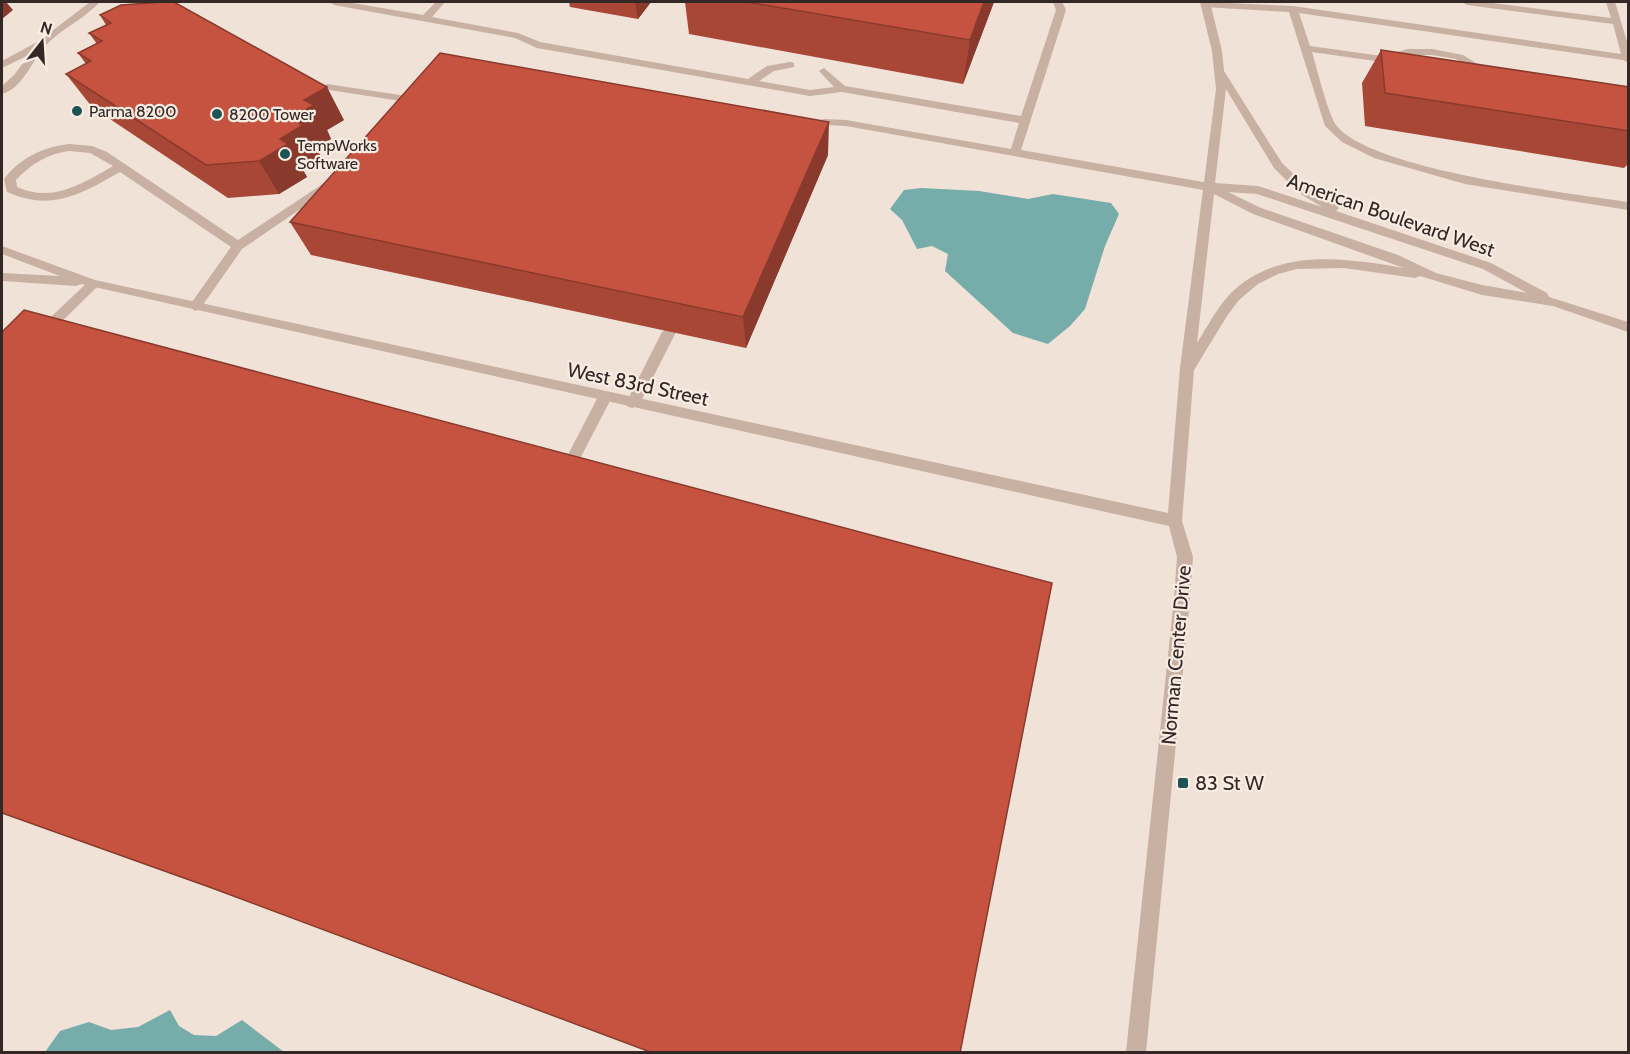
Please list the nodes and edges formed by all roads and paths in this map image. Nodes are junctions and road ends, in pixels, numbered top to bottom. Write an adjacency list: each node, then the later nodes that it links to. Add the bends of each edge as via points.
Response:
1 (95, 2): 15 (street)
2 (334, 2): 8 (street)
3 (441, 2): 13 (street)
4 (1058, 2): 28 (street, via 1061,10)
5 (1467, 2): 12 (street)
6 (1545, 2): 12 (street)
7 (1611, 2): 14 (street)
8 (354, 3): 13 (street)
9 (1206, 3): 10 (street); 21 (street)
10 (1277, 4): 11 (street)
11 (1293, 9): 16 (street); 17 (street)
12 (1547, 13): 14 (street)
13 (425, 19): 23 (street, via 518,36 537,45)
14 (1617, 22): 17 (street)
15 (43, 43): 18 (street); 26 (street, via 18,77)
16 (1305, 48): 22 (street, via 1382,59 1408,52 1432,52 1459,57); 34 (street, via 1330,126 1346,140 1378,155 1465,180)
17 (1628, 59)
18 (2, 65)
19 (790, 65): 23 (street, via 771,68)
20 (824, 71): 25 (street)
21 (1220, 72): 33 (street); 35 (street, via 1278,165 1304,190)
22 (1501, 76)
23 (749, 82): 25 (street, via 810,93)
24 (327, 87): 27 (street)
25 (842, 89): 28 (street)
26 (2, 91)
27 (420, 101)
28 (1024, 120): 30 (street)
29 (798, 131): 30 (street, via 825,122 846,123)
30 (1015, 153): 33 (street)
31 (120, 167): 31 (street, via 94,150 52,150 20,168 10,179 11,189 21,195 56,198); 36 (street)
32 (334, 183): 36 (street)
33 (1209, 187): 35 (street, American Boulevard West, via 1258,190); 38 (street, American Boulevard West, via 1257,211 1394,258); 46 (street, Norman Center Drive)
34 (1629, 206)
35 (1356, 222): 41 (street, American Boulevard West, via 1487,266)
36 (238, 246): 42 (street)
37 (2, 249): 40 (street, West 83rd Street)
38 (1432, 276): 41 (street, American Boulevard West, via 1482,290); 46 (street, via 1345,264 1291,265 1270,272 1251,282 1234,298)
39 (2, 277): 40 (street, West 83rd Street)
40 (93, 284): 42 (street, West 83rd Street); 45 (street)
41 (1554, 302): 43 (street, American Boulevard West)
42 (195, 306): 47 (street, West 83rd Street)
43 (1629, 327)
44 (669, 332): 48 (street)
45 (35, 340)
46 (1187, 368): 50 (street, Norman Center Drive)
47 (605, 397): 48 (street, West 83rd Street); 49 (street)
48 (633, 403): 50 (street, West 83rd Street)
49 (563, 478)
50 (1174, 521): 51 (street, Norman Center Drive, via 1185,556 1182,599)
51 (1136, 1053)

